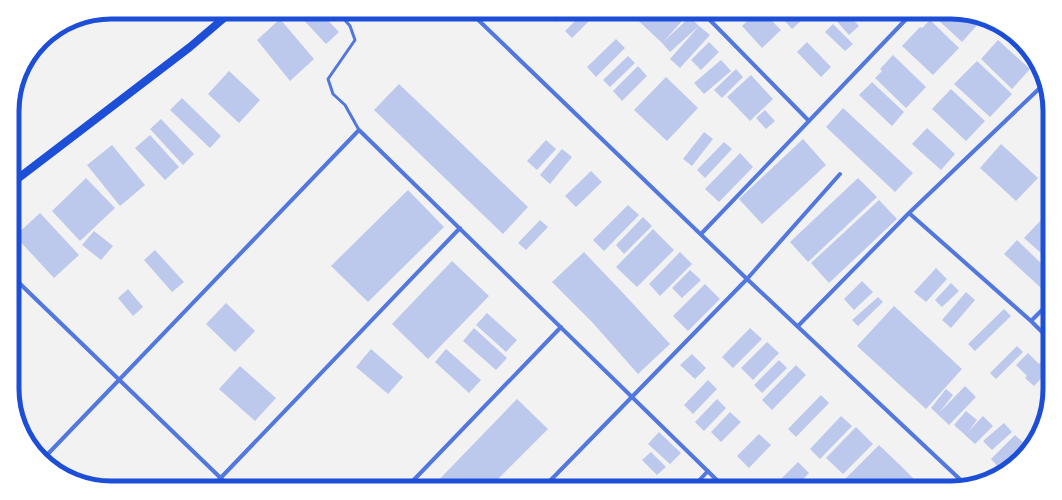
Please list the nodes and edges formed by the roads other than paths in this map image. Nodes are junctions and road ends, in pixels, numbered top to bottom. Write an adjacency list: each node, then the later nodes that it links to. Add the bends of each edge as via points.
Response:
1 (223, 19): 10 (main road)
2 (344, 19): 8 (lane, via 356,40 328,79 333,94 345,105)
3 (477, 19): 13 (street)
4 (709, 19): 7 (street)
5 (906, 19): 7 (street)
6 (1040, 88): 11 (street)
7 (809, 121): 13 (street)
8 (359, 130): 12 (street); 21 (street)
9 (840, 174): 14 (street)
10 (19, 178)
11 (909, 213): 17 (street); 18 (street)
12 (460, 228): 19 (street); 25 (street)
13 (701, 234): 14 (street)
14 (747, 279): 18 (street); 22 (street)
15 (19, 283): 21 (street)
16 (1043, 309): 17 (street)
17 (1031, 321): 20 (street)
18 (798, 326): 26 (street)
19 (561, 327): 22 (street); 29 (street)
20 (1043, 333)
21 (119, 380): 23 (street); 25 (street)
22 (632, 397): 24 (street); 30 (street)
23 (47, 455)
24 (708, 471): 31 (street); 32 (street)
25 (221, 478): 27 (street); 28 (street)
26 (961, 480)
27 (218, 481)
28 (224, 481)
29 (413, 481)
30 (550, 481)
31 (699, 481)
32 (718, 481)

